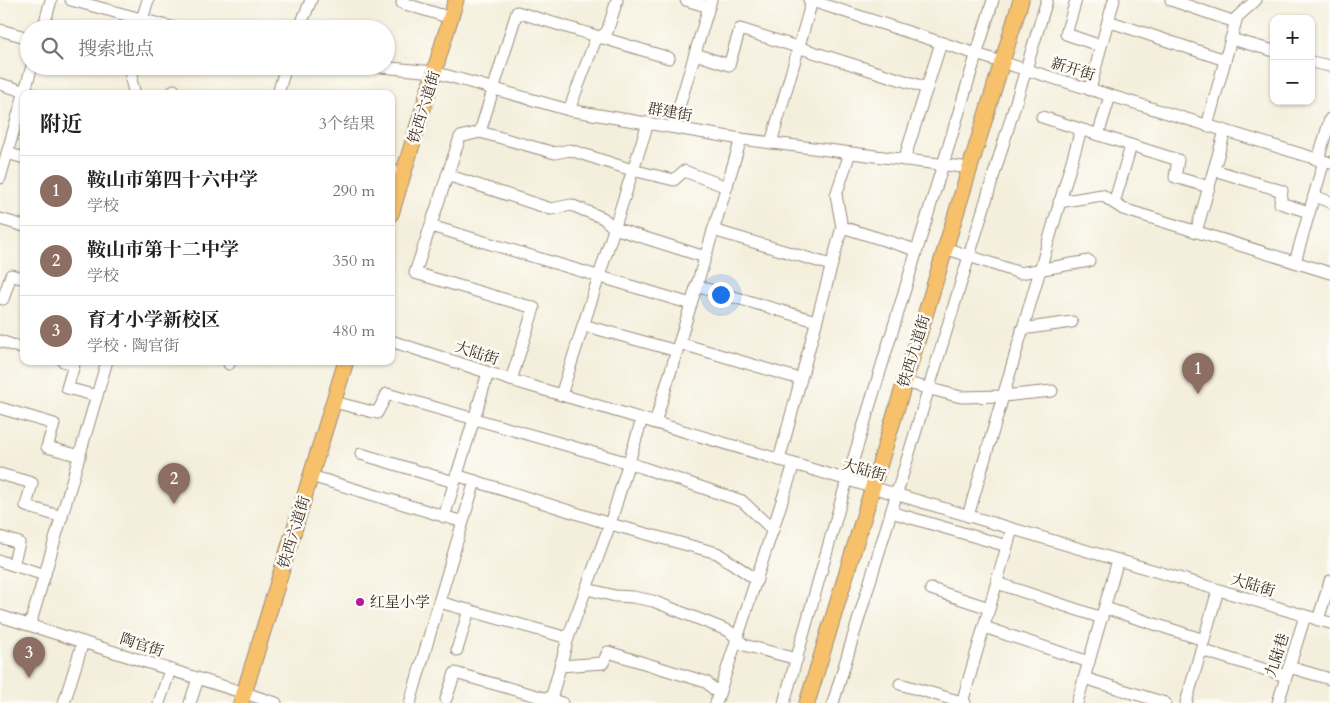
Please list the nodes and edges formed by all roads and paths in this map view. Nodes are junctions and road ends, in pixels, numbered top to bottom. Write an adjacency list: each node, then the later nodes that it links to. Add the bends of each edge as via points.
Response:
1 (51, 0): 21 (street)
2 (71, 0): 22 (street)
3 (148, 0): 23 (street)
4 (311, 0): 24 (street)
5 (403, 0): 20 (street, via 402,3)
6 (456, 0): 20 (main road, 铁西六道街)
7 (617, 0): 29 (street, via 607,32)
8 (686, 0): 17 (street)
9 (993, 0): 36 (street)
10 (1020, 0): 39 (main road, 铁西九道街)
11 (1048, 0): 43 (street)
12 (1076, 0): 32 (street, via 1066,34)
13 (1114, 0): 25 (street)
14 (1171, 0): 26 (street)
15 (1256, 0): 26 (street, via 1237,16)
16 (810, 1): 18 (street, 新开街); 33 (street)
17 (710, 4): 35 (street)
18 (841, 5): 31 (street, 新开街)
19 (517, 6): 29 (street); 50 (street)
20 (451, 18): 44 (main road, 铁西六道街)
21 (45, 20)
22 (136, 20)
23 (146, 20)
24 (303, 20)
25 (1108, 21): 32 (street); 38 (street)
26 (1235, 22): 30 (street)
27 (0, 30): 28 (street)
28 (20, 36)
29 (600, 37): 37 (street); 57 (street, via 595,41)
30 (1231, 39): 34 (street); 38 (street)
31 (941, 43): 36 (street, 新开街); 49 (street)
32 (1101, 46): 54 (street)
33 (798, 48): 35 (street, via 740,29 729,65); 49 (street); 69 (street)
34 (1270, 50)
35 (695, 54): 63 (street)
36 (976, 54): 39 (street, 新开街); 76 (street)
37 (669, 58)
38 (1225, 60): 62 (street)
39 (1001, 62): 43 (street, 新开街); 77 (main road, 铁西九道街)
40 (1315, 63): 41 (street)
41 (1330, 66)
42 (395, 68): 44 (street, 群建街)
43 (1026, 70): 54 (street, 新开街); 101 (street)
44 (434, 72): 50 (street, 群建街); 80 (main road, 铁西六道街)
45 (30, 75): 51 (street)
46 (131, 75): 52 (street)
47 (283, 75): 53 (street)
48 (0, 84): 55 (street)
49 (927, 88): 74 (street)
50 (494, 89): 57 (street, 群建街); 66 (street)
51 (27, 90)
52 (134, 90)
53 (279, 90)
54 (1090, 90): 56 (street, 新开街)
55 (20, 91)
56 (1110, 96): 62 (street, 新开街); 67 (street)
57 (569, 110): 61 (street, 群建街)
58 (20, 111): 71 (street)
59 (1042, 117): 64 (street)
60 (1330, 119): 75 (street)
61 (648, 123): 63 (street, 群建街); 78 (street)
62 (1207, 126): 65 (street, 新开街)
63 (673, 127): 68 (street, 群建街)
64 (1081, 130): 67 (street); 87 (street)
65 (1225, 131): 75 (street, 新开街); 79 (street)
66 (480, 132): 78 (street, via 555,153 570,150); 81 (street, via 460,137)
67 (1098, 135): 70 (street)
68 (741, 139): 69 (street, 群建街); 84 (street)
69 (770, 142): 72 (street, 群建街)
70 (1131, 146): 85 (street, via 1178,160 1175,177); 89 (street)
71 (6, 153): 73 (street); 82 (street)
72 (850, 153): 74 (street, 群建街); 94 (street, via 836,195)
73 (20, 157)
74 (904, 160): 76 (street, 群建街)
75 (1324, 161): 86 (street)
76 (942, 165): 77 (street, 群建街); 99 (street)
77 (970, 168): 98 (main road, 铁西九道街)
78 (632, 170): 84 (street, via 674,180 684,172); 95 (street)
79 (1214, 170): 85 (street); 90 (street, via 1282,191 1280,202)
80 (397, 171): 83 (main road, 铁西六道街)
81 (447, 175): 93 (street); 95 (street, via 550,209 571,206 603,218)
82 (0, 178)
83 (395, 185)
84 (726, 187): 96 (street)
85 (1209, 187): 97 (street)
86 (1314, 196): 88 (street); 90 (street)
87 (1059, 202): 89 (street, via 1102,195); 105 (street)
88 (1330, 202)
89 (1114, 203): 97 (street, via 1123,209)
90 (1309, 212): 103 (street)
91 (0, 219): 92 (street)
92 (20, 225)
93 (431, 226): 107 (street); 125 (street, via 414,274 534,308)
94 (842, 227): 99 (street); 104 (street)
95 (614, 228): 100 (street); 107 (street)
96 (713, 230): 100 (street); 104 (street)
97 (1196, 232): 103 (street)
98 (945, 248): 101 (street); 126 (main road, 铁西九道街)
99 (916, 250): 145 (street)
100 (705, 257): 109 (street)
101 (969, 257): 105 (street, via 1020,273); 127 (street)
102 (1088, 261): 105 (street)
103 (1295, 262): 106 (street)
104 (831, 265): 112 (street)
105 (1039, 270): 115 (street)
106 (1330, 273)
107 (598, 277): 111 (street); 114 (street)
108 (20, 278): 110 (street, via 11,275 4,299)
109 (696, 286): 111 (street); 112 (street)
110 (0, 298)
111 (691, 304): 118 (street)
112 (816, 320): 124 (street)
113 (1072, 322): 115 (street)
114 (583, 325): 118 (street); 129 (street)
115 (1022, 329): 131 (street)
116 (0, 341): 119 (street)
117 (395, 342): 123 (street, 大陆街)
118 (678, 347): 124 (street); 136 (street)
119 (20, 348)
120 (74, 365): 130 (street, via 67,388)
121 (106, 365): 130 (street)
122 (345, 365): 132 (main road, 铁西六道街)
123 (488, 373): 125 (street, 大陆街); 134 (street)
124 (800, 379): 139 (street)
125 (511, 380): 129 (street, 大陆街)
126 (904, 382): 127 (street); 147 (main road, 铁西九道街)
127 (929, 388): 131 (street, via 961,397); 148 (street)
128 (1052, 391): 131 (street)
129 (561, 395): 135 (street, 大陆街)
130 (97, 396): 138 (street)
131 (1003, 396): 150 (street)
132 (334, 402): 134 (street, via 377,413 387,394); 143 (main road, 铁西六道街)
133 (0, 408): 138 (street, via 54,424 47,447)
134 (474, 420): 140 (street); 144 (street)
135 (642, 420): 136 (street, 大陆街); 140 (street)
136 (655, 423): 139 (street, 大陆街)
137 (361, 454): 144 (street)
138 (80, 456): 151 (street)
139 (779, 460): 141 (street, 大陆街)
140 (628, 463): 154 (street); 156 (street, via 742,501)
141 (794, 464): 145 (street, 大陆街); 156 (street)
142 (0, 474): 151 (street, via 32,483 26,506)
143 (311, 476): 152 (street); 192 (main road, 铁西六道街)
144 (455, 478): 146 (street); 152 (street)
145 (847, 480): 147 (street, 大陆街); 183 (street)
146 (475, 481): 153 (street); 154 (street)
147 (872, 488): 148 (street, 大陆街); 203 (main road, 铁西九道街)
148 (896, 494): 149 (street); 150 (street, 大陆街)
149 (891, 512): 158 (street); 204 (street)
150 (968, 516): 155 (street, 大陆街)
151 (62, 517): 162 (street)
152 (444, 517): 153 (street)
153 (463, 522): 169 (street)
154 (610, 524): 163 (street, via 718,553); 166 (street)
155 (1012, 529): 158 (street); 159 (street, 大陆街)
156 (773, 530): 163 (street)
157 (0, 537): 161 (street, via 19,543)
158 (1007, 546): 165 (street)
159 (1118, 560): 168 (street, 大陆街); 172 (street)
160 (0, 561): 161 (street)
161 (13, 565): 162 (street)
162 (45, 575): 176 (street)
163 (757, 580): 179 (street)
164 (1330, 581): 175 (street)
165 (997, 583): 170 (street); 172 (street)
166 (587, 589): 178 (street); 179 (street, via 653,601 730,631)
167 (930, 589): 170 (street)
168 (1218, 590): 174 (street, 大陆街); 181 (street)
169 (439, 602): 171 (street); 200 (street)
170 (989, 608): 177 (street)
171 (469, 610): 178 (street); 182 (street)
172 (1103, 613): 181 (street); 184 (street)
173 (0, 616): 176 (street, 陶官街)
174 (1305, 616): 175 (street, 大陆街); 187 (street, 九陆巷)
175 (1324, 622)
176 (30, 625): 180 (street, 陶官街)
177 (984, 627): 184 (street); 205 (street)
178 (568, 638): 185 (street)
179 (738, 638): 183 (street, via 744,645); 193 (street)
180 (83, 642): 186 (street, 陶官街); 196 (street)
181 (1202, 645): 187 (street); 208 (street)
182 (457, 650)
183 (797, 659): 202 (street)
184 (1089, 662): 188 (street)
185 (560, 666): 193 (street, via 603,663 608,652 706,682); 195 (street)
186 (170, 670): 189 (street, 陶官街); 197 (street)
187 (1288, 671): 190 (street); 209 (street, 九陆巷)
188 (1084, 678): 206 (street); 207 (street)
189 (198, 679): 192 (street, 陶官街); 198 (street)
190 (1330, 679)
191 (900, 684): 205 (street)
192 (242, 698): 199 (street, 陶官街)
193 (718, 698)
194 (446, 699): 195 (street, via 455,674)
195 (550, 701): 201 (street)
196 (64, 703)
197 (159, 703)
198 (190, 703)
199 (276, 703)
200 (410, 703)
201 (562, 703)
202 (784, 703)
203 (807, 703)
204 (833, 703)
205 (963, 703)
206 (1077, 703)
207 (1165, 703)
208 (1186, 703)
209 (1278, 703)

